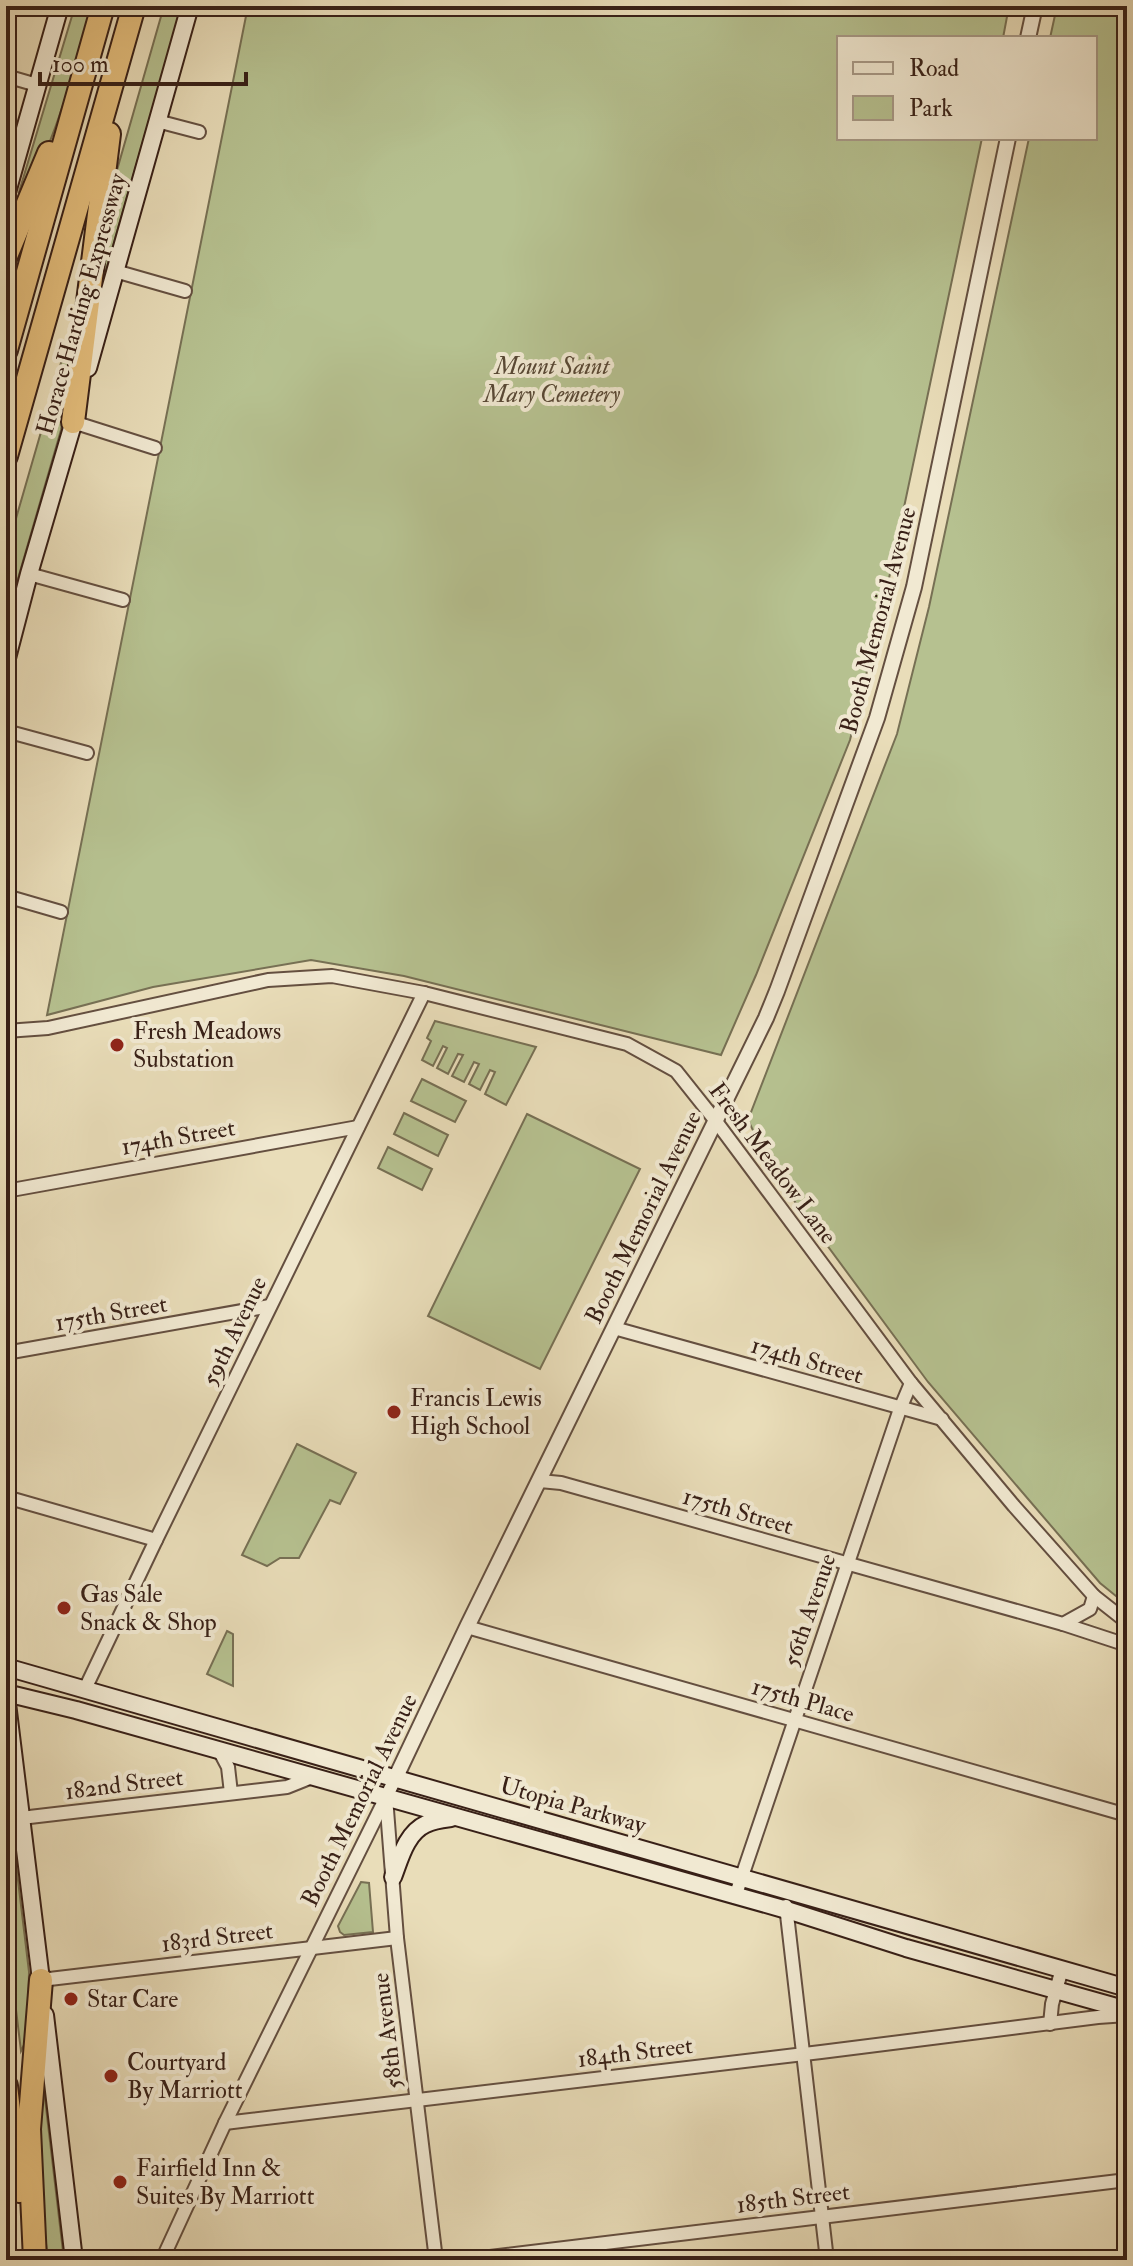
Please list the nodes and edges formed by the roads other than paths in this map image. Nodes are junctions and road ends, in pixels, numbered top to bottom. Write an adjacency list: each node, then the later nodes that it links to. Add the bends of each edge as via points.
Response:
1 (60, 6): 10 (main road)
2 (103, 6): 7 (highway)
3 (134, 6): 8 (highway)
4 (190, 6): 11 (main road, Horace Harding Expressway)
5 (1035, 6): 6 (street)
6 (1028, 36)
7 (88, 59): 15 (highway); 18 (highway)
8 (118, 63): 19 (highway); 21 (highway)
9 (6, 76): 10 (street)
10 (37, 85): 14 (main road)
11 (157, 121): 12 (street); 16 (main road, Horace Harding Expressway)
12 (199, 132)
13 (1008, 140): 31 (street, Booth Memorial Avenue, via 914,587 877,718 766,1018)
14 (6, 196)
15 (6, 256)
16 (115, 271): 17 (street); 19 (main road, Horace Harding Expressway)
17 (185, 291)
18 (6, 350)
19 (73, 422): 20 (street); 22 (main road, Horace Harding Expressway)
20 (155, 448)
21 (6, 456)
22 (29, 574): 23 (street); 24 (main road, Horace Harding Expressway)
23 (123, 600)
24 (6, 662)
25 (6, 731): 26 (street)
26 (87, 753)
27 (6, 896): 28 (street)
28 (61, 912)
29 (424, 993): 30 (street, Fresh Meadow Lane, via 332,976 268,980 48,1028); 31 (street, Fresh Meadow Lane, via 627,1044 676,1071); 32 (street, 59th Avenue)
30 (6, 1031)
31 (715, 1120): 35 (street, Booth Memorial Avenue); 37 (street, Fresh Meadow Lane)
32 (358, 1127): 33 (street, 174th Street); 34 (street, 59th Avenue)
33 (6, 1191)
34 (270, 1306): 36 (street, 175th Street); 42 (street, 59th Avenue)
35 (614, 1328): 38 (street, 174th Street); 40 (street, Booth Memorial Avenue)
36 (6, 1353)
37 (911, 1383): 38 (street, 56th Avenue); 39 (street, Fresh Meadow Lane)
38 (900, 1409): 39 (street, 174th Street); 43 (street, 56th Avenue)
39 (942, 1419): 44 (street, Fresh Meadow Lane)
40 (540, 1481): 43 (street, 175th Street); 47 (street, Booth Memorial Avenue)
41 (6, 1497): 42 (street)
42 (156, 1540): 50 (street, 59th Avenue)
43 (848, 1565): 46 (street, 175th Street); 52 (street, 56th Avenue)
44 (1094, 1596): 45 (street, Fresh Meadow Lane); 46 (street, via 1090,1609)
45 (1127, 1622)
46 (1063, 1624): 48 (street, 175th Street)
47 (467, 1627): 52 (street, 175th Place); 55 (street, Booth Memorial Avenue)
48 (1127, 1645)
49 (6, 1667): 50 (main road, Utopia Parkway)
50 (85, 1689): 55 (main road, Utopia Parkway)
51 (6, 1694): 53 (main road, Utopia Parkway); 60 (main road)
52 (794, 1720): 58 (street, 175th Place); 62 (street, 56th Avenue)
53 (219, 1750): 54 (main road, Utopia Parkway); 56 (street, via 228,1767)
54 (312, 1777): 56 (street, 182nd Street, via 287,1787); 57 (main road, Utopia Parkway)
55 (395, 1779): 57 (street, Booth Memorial Avenue); 62 (main road, Utopia Parkway)
56 (231, 1793): 60 (street, 182nd Street)
57 (386, 1797): 59 (main road, Utopia Parkway); 61 (street, 58th Avenue); 67 (street, Booth Memorial Avenue)
58 (1127, 1815)
59 (454, 1817): 61 (main road, via 416,1830); 64 (main road, Utopia Parkway)
60 (21, 1818): 71 (main road)
61 (393, 1877): 66 (street, 58th Avenue)
62 (740, 1878): 63 (main road, Utopia Parkway); 64 (street, 56th Avenue)
63 (785, 1890): 65 (street); 69 (main road, Utopia Parkway)
64 (735, 1897): 65 (main road, Utopia Parkway)
65 (787, 1910): 73 (main road, Utopia Parkway); 76 (street)
66 (397, 1938): 67 (street, 183rd Street); 78 (street, 58th Avenue)
67 (310, 1949): 71 (street, 183rd Street); 79 (street, Booth Memorial Avenue)
68 (1127, 1964): 70 (street)
69 (1062, 1969): 72 (main road, Utopia Parkway); 73 (street)
70 (1127, 1971)
71 (41, 1980): 83 (highway, via 29,2129); 84 (main road)
72 (1127, 1988)
73 (1057, 1989): 74 (main road, Utopia Parkway); 75 (street)
74 (1127, 2013): 75 (street, 184th Street)
75 (1050, 2024): 76 (street, 184th Street)
76 (802, 2055): 78 (street, 184th Street); 81 (street)
77 (6, 2086): 82 (highway)
78 (417, 2101): 79 (street, 184th Street); 86 (street, 58th Avenue)
79 (225, 2123): 85 (street, Booth Memorial Avenue)
80 (1127, 2180): 81 (street, 185th Street)
81 (822, 2217): 87 (street, 185th Street); 88 (street)
82 (27, 2260)
83 (35, 2260)
84 (74, 2260)
85 (162, 2260)
86 (436, 2260)
87 (465, 2260)
88 (827, 2260)

